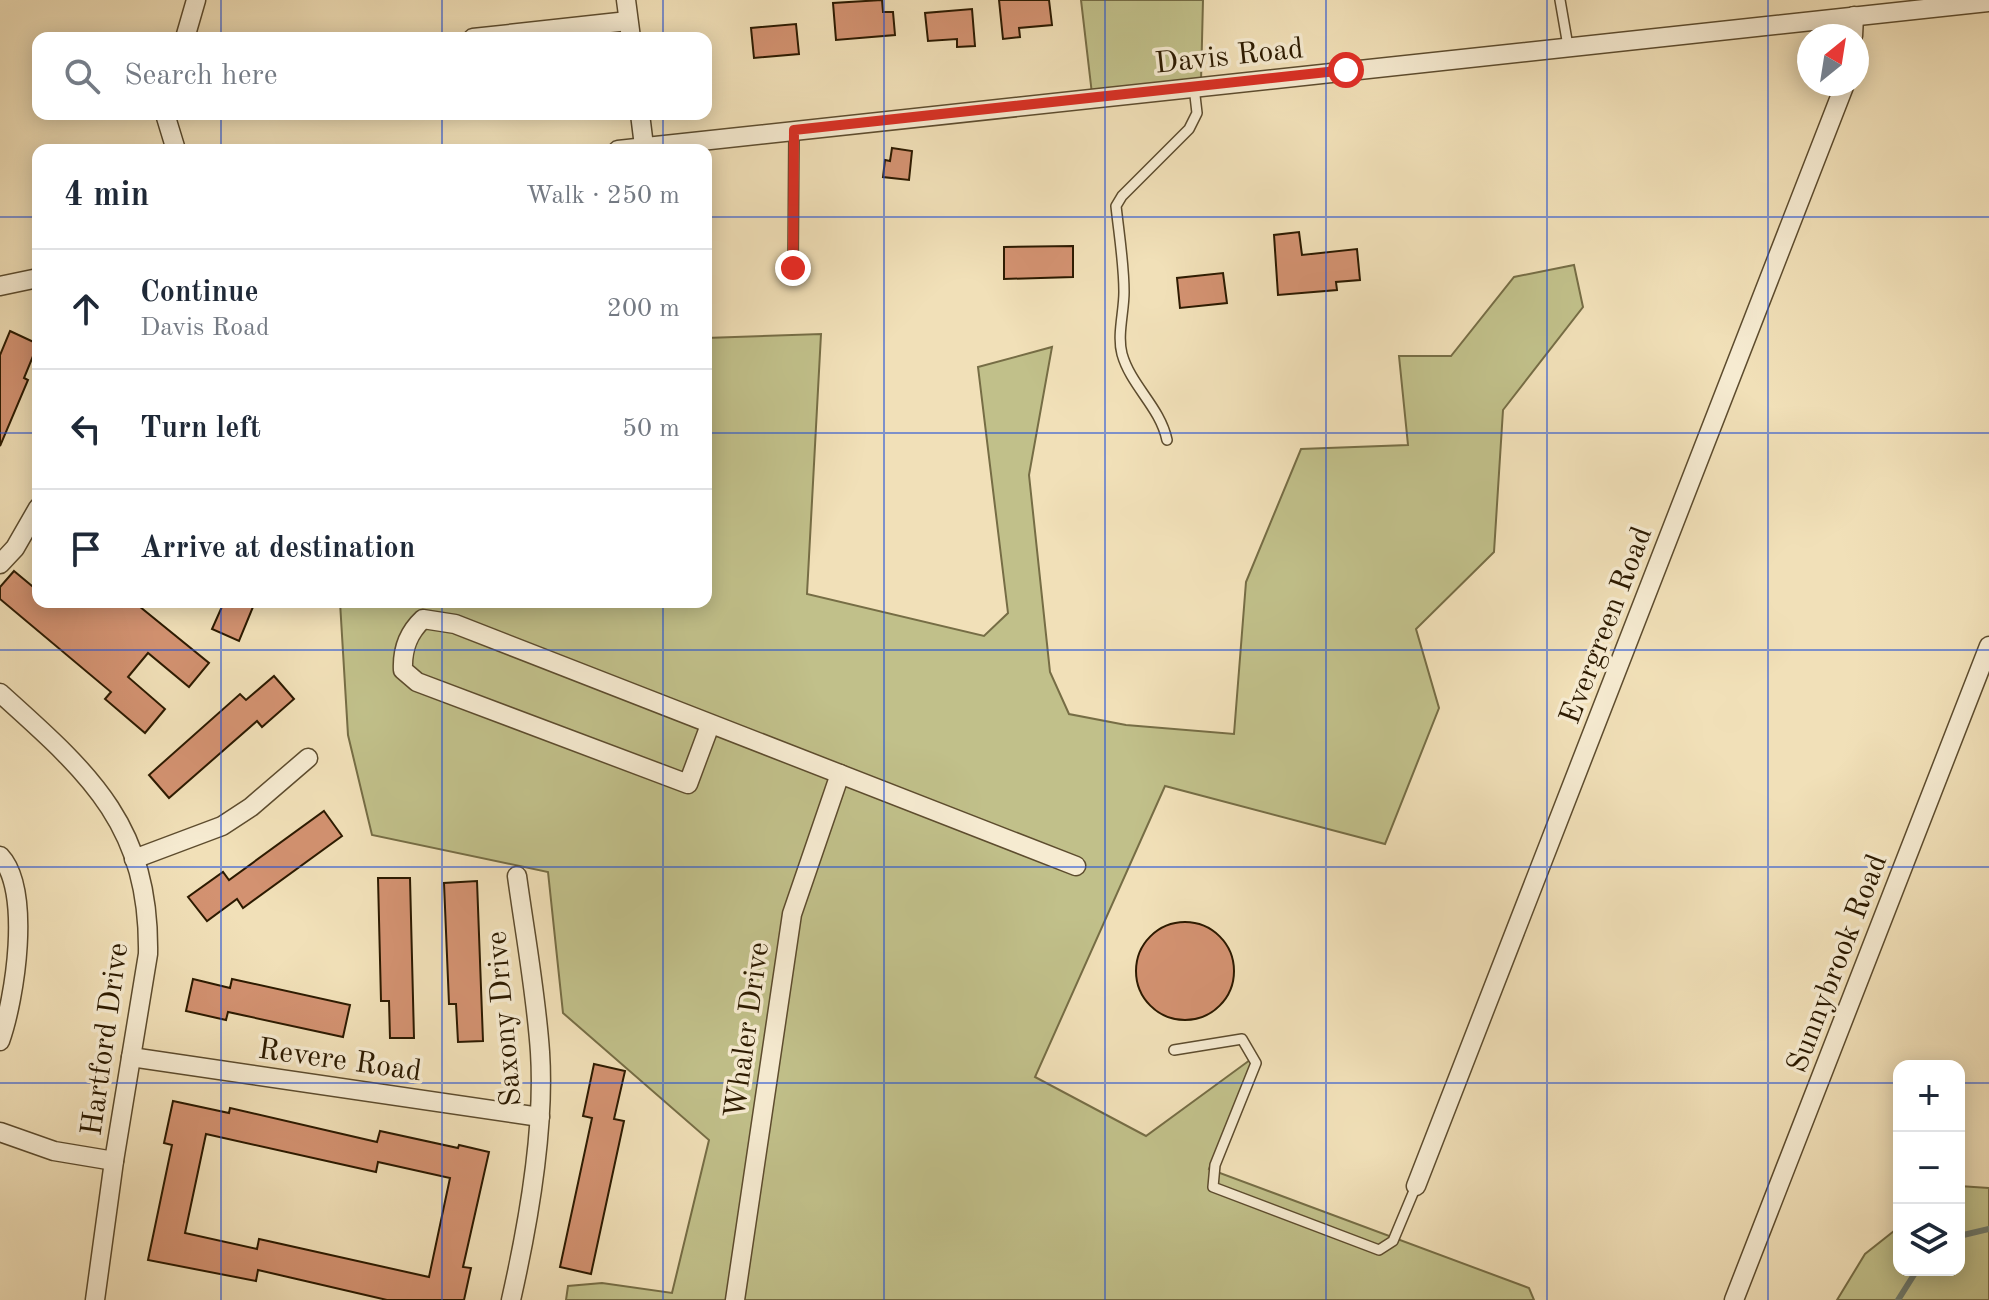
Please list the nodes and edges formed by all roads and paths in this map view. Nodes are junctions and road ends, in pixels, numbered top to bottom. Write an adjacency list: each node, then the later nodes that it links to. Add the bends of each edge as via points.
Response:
1 (196, 0): 8 (street)
2 (626, 0): 7 (street)
3 (1560, 0): 10 (lane)
4 (1989, 2): 5 (street, Davis Road)
5 (1854, 16): 6 (street); 10 (street, Davis Road)
6 (1854, 24)
7 (630, 30): 9 (street)
8 (187, 32)
9 (591, 32)
10 (1568, 46): 11 (street, Davis Road)
11 (1194, 87): 15 (street, Davis Road); 22 (lane, via 1197,113 1189,129 1116,206 1124,290 1121,349 1128,372 1156,412)
12 (1840, 96): 40 (street, Evergreen Road)
13 (167, 120): 16 (street)
14 (641, 120): 17 (street)
15 (794, 130): 18 (street, Davis Road); 19 (lane)
16 (174, 144)
17 (644, 144)
18 (663, 144)
19 (793, 268)
20 (32, 279): 21 (street)
21 (0, 286)
22 (1167, 440)
23 (32, 518): 24 (street)
24 (0, 564)
25 (1989, 646): 44 (street, Sunnybrook Road)
26 (0, 693): 31 (street, Hartford Drive, via 95,784 122,825)
27 (710, 725): 27 (street, via 455,624 423,619 402,654 403,670 417,682 688,784); 29 (street)
28 (308, 758): 31 (street, via 222,826)
29 (840, 774): 32 (street); 43 (street, Whaler Drive, via 792,914)
30 (0, 856): 34 (street, via 8,865 20,940)
31 (134, 859): 36 (street, Hartford Drive, via 141,879 148,954)
32 (1076, 866)
33 (517, 876): 37 (street, Saxony Drive, via 540,1052)
34 (0, 1041)
35 (1174, 1050): 40 (lane, via 1242,1039 1256,1063 1215,1165 1213,1187 1379,1250 1393,1241)
36 (131, 1057): 37 (street, Revere Road); 39 (street, Hartford Drive)
37 (540, 1117): 42 (street, Saxony Drive)
38 (0, 1132): 39 (street, via 54,1151)
39 (114, 1161): 41 (street, Hartford Drive)
40 (1416, 1186)
41 (95, 1300)
42 (511, 1300)
43 (735, 1300)
44 (1734, 1300)

